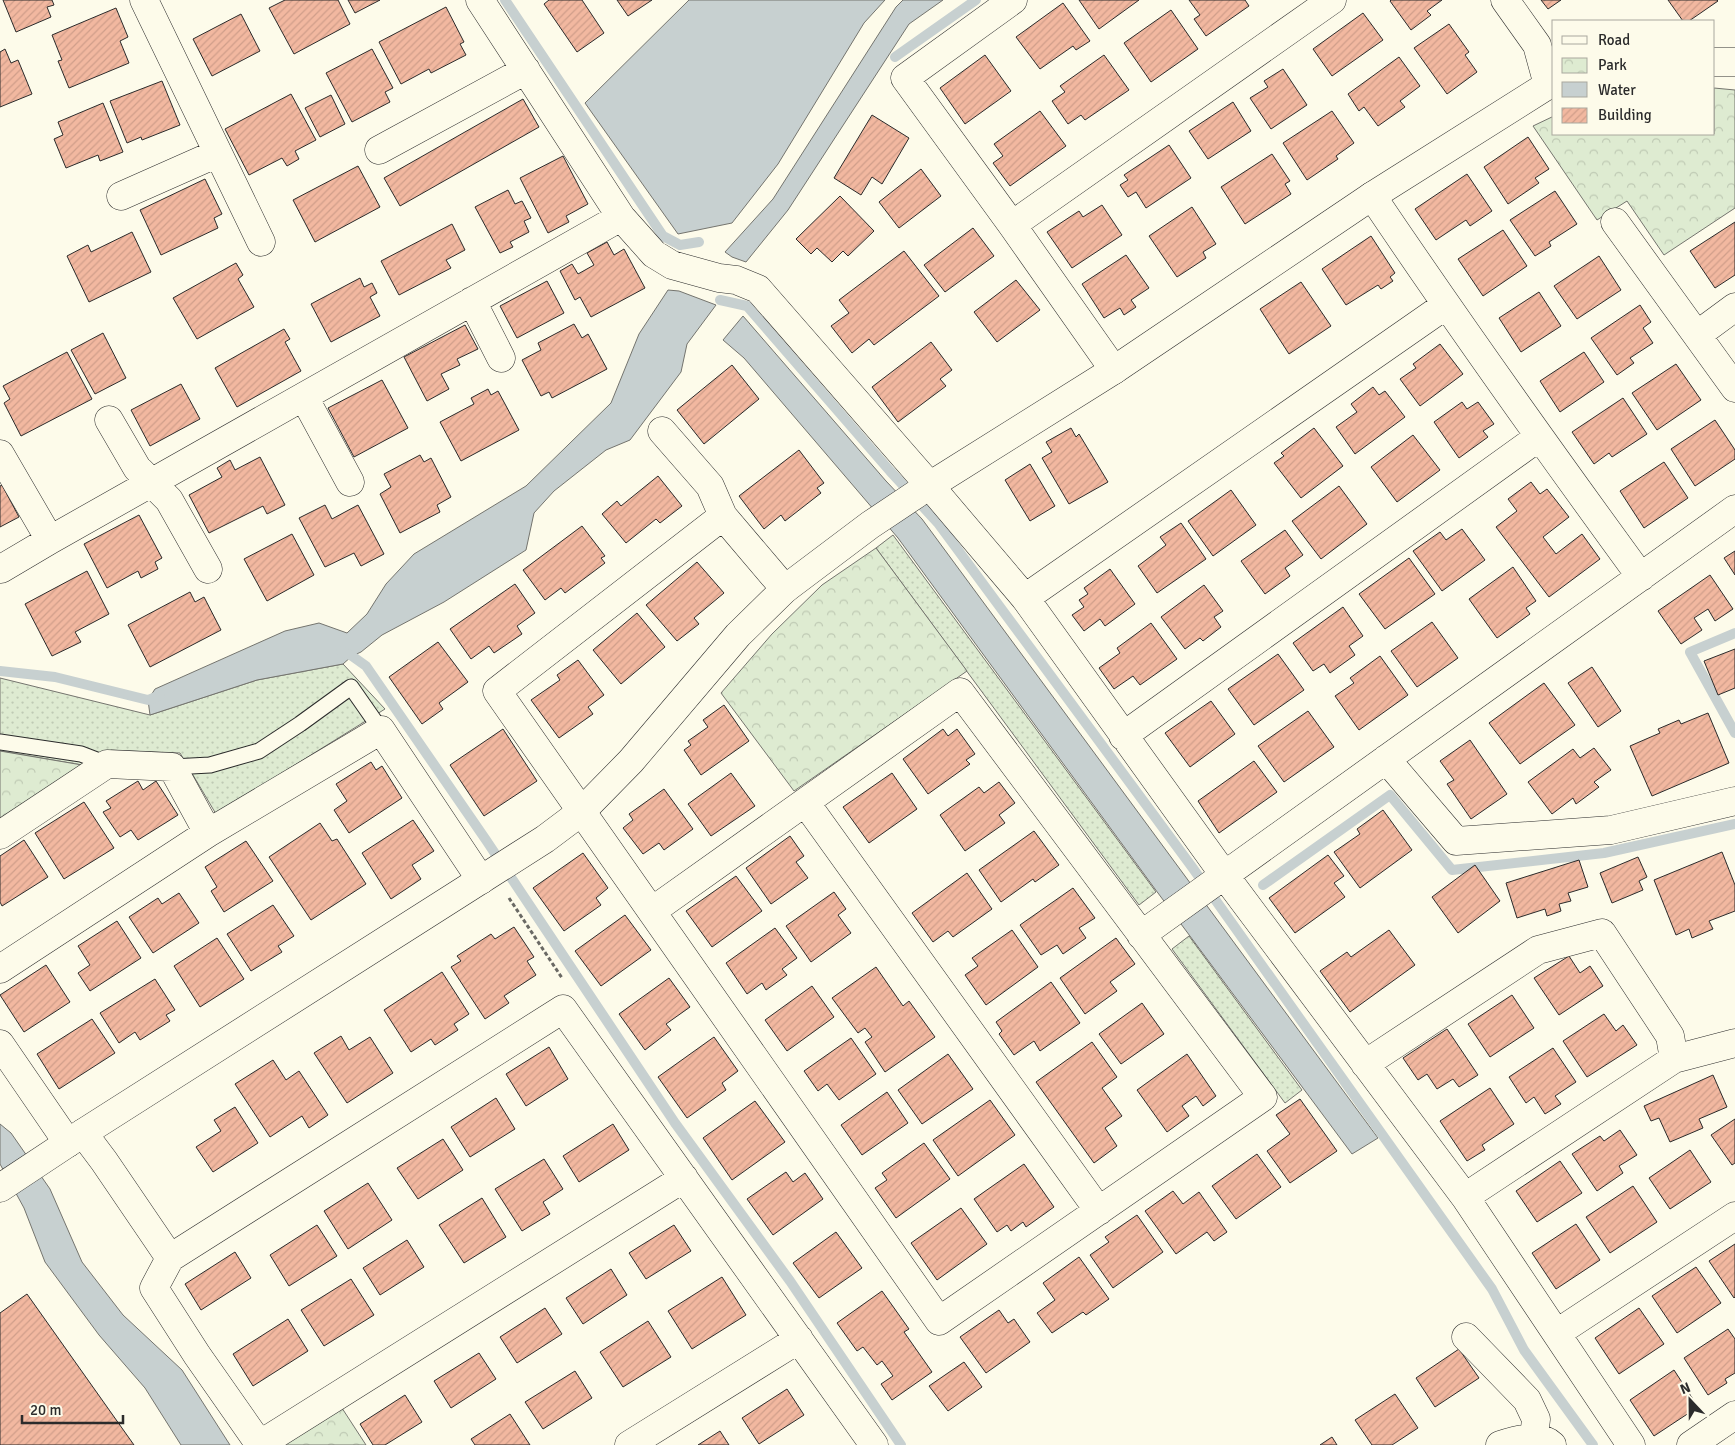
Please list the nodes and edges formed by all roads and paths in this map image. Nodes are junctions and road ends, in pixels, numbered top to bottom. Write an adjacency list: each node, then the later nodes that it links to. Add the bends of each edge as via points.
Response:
1 (144, 0): 11 (street)
2 (480, 0): 8 (street)
3 (1013, 0): 16 (street, via 905,78)
4 (1332, 0): 16 (street)
5 (1505, 0): 9 (street, via 1537,45)
6 (1715, 62): 7 (street)
7 (1735, 62)
8 (526, 70): 10 (street); 14 (street)
9 (1551, 84): 13 (street)
10 (380, 150)
11 (218, 153): 12 (street); 17 (street)
12 (121, 196)
13 (1372, 196): 19 (street); 23 (street)
14 (621, 217): 18 (street); 32 (street, via 654,254 672,265 758,289)
15 (1615, 222): 21 (street)
16 (1012, 225): 23 (street)
17 (262, 242)
18 (472, 301): 22 (street); 25 (street)
19 (1446, 305): 28 (street); 40 (street)
20 (1735, 307): 21 (street)
21 (1696, 335): 24 (street)
22 (501, 358)
23 (1114, 370): 32 (street)
24 (1735, 388)
25 (304, 396): 30 (street); 31 (street)
26 (110, 420): 30 (street, via 138,468)
27 (662, 431): 34 (street, via 710,486)
28 (1539, 437): 38 (street); 42 (street)
29 (0, 454): 35 (street)
30 (152, 482): 35 (street); 36 (street, via 169,500)
31 (350, 482)
32 (924, 489): 39 (street); 40 (street)
33 (1735, 509): 38 (street)
34 (723, 516): 39 (street); 49 (street, via 496,691)
35 (50, 540): 37 (street)
36 (208, 568)
37 (1, 569)
38 (1641, 577): 44 (street)
39 (785, 589): 49 (street, via 738,634 631,761)
40 (1024, 598): 42 (street)
41 (381, 730): 46 (lane, via 351,687 259,751 210,765); 50 (street); 52 (street)
42 (1122, 736): 53 (street)
43 (0, 742): 45 (lane, via 81,754)
44 (1386, 759): 47 (street, via 1456,841 1612,830); 53 (street)
45 (107, 764): 46 (street); 51 (street)
46 (172, 767): 50 (street)
47 (1735, 801)
48 (805, 802): 54 (street); 55 (street, via 960,692); 66 (street)
49 (581, 812): 52 (street); 54 (street)
50 (208, 833): 56 (street)
51 (0, 835)
52 (495, 871): 57 (path, via 567,986); 62 (street)
53 (1225, 876): 55 (street); 61 (street)
54 (652, 911): 66 (street, via 938,1321)
55 (1142, 935): 66 (street, via 1263,1097)
56 (0, 969)
57 (564, 1010): 63 (street); 68 (street)
58 (1735, 1043): 60 (street)
59 (0, 1044): 62 (street)
60 (1674, 1059): 61 (street, via 1670,1036 1602,933 1538,950); 65 (street)
61 (1365, 1064): 65 (street)
62 (76, 1138): 64 (street); 68 (street, via 104,1161)
63 (684, 1178): 71 (street); 75 (street)
64 (2, 1187)
65 (1466, 1197): 69 (street)
66 (1100, 1211)
67 (1735, 1216): 69 (street)
68 (170, 1258): 75 (street, via 154,1288)
69 (1557, 1333): 79 (street)
70 (1466, 1337): 74 (street, via 1527,1400)
71 (799, 1339): 76 (street); 77 (street)
72 (1735, 1415): 73 (street)
73 (1707, 1440)
74 (1543, 1442): 78 (street, via 1513,1441)
75 (260, 1445)
76 (629, 1445)
77 (874, 1445)
78 (1500, 1445)
79 (1630, 1445)

